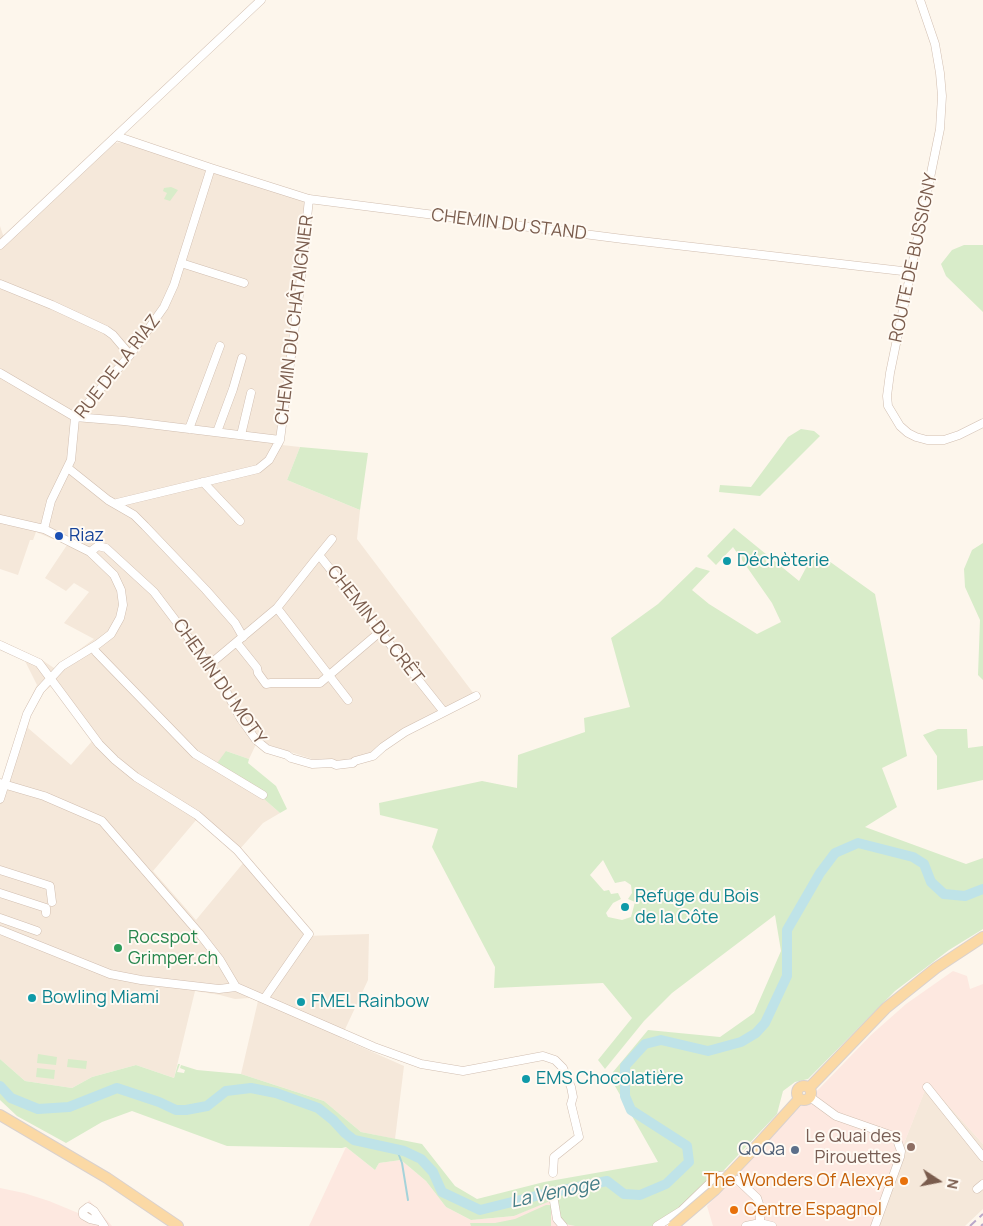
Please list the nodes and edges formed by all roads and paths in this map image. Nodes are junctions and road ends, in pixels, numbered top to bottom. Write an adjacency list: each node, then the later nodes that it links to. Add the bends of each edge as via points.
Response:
1 (261, 0): 3 (street)
2 (920, 0): 8 (street, ROUTE DE BUSSIGNY, via 937,51 942,96 940,129)
3 (116, 136): 4 (street, CHEMIN DU STAND); 6 (street)
4 (211, 168): 5 (street, CHEMIN DU STAND); 7 (street, RUE DE LA RIAZ)
5 (309, 199): 8 (street, CHEMIN DU STAND); 21 (street, CHEMIN DU CHÂTAIGNIER)
6 (0, 245)
7 (181, 263): 9 (street); 12 (street, RUE DE LA RIAZ, via 164,307)
8 (911, 272): 17 (street, ROUTE DE BUSSIGNY, via 890,373 888,406 908,433 927,440 944,440)
9 (242, 282)
10 (0, 284): 12 (street, via 106,330)
11 (220, 346): 18 (street)
12 (130, 354): 16 (street, RUE DE LA RIAZ)
13 (242, 358): 19 (street)
14 (0, 373): 16 (street)
15 (252, 393): 20 (street)
16 (76, 417): 18 (street); 22 (street, RUE DE LA RIAZ)
17 (983, 423)
18 (190, 429): 19 (street)
19 (217, 432): 20 (street)
20 (241, 435): 21 (street)
21 (280, 440): 23 (street, via 269,460 258,469)
22 (68, 468): 24 (street); 27 (street, RUE DE LA RIAZ, via 51,500)
23 (203, 482): 24 (street); 26 (street)
24 (117, 504): 33 (street, via 134,515 172,554)
25 (0, 519): 27 (street)
26 (240, 522)
27 (44, 529): 29 (street)
28 (332, 539): 30 (street, CHEMIN DU CRÊT)
29 (90, 552): 36 (street, via 114,575 123,598 116,627); 37 (street, CHEMIN DU MOTY, via 98,546 106,548 154,592)
30 (319, 555): 31 (street); 32 (street, CHEMIN DU CRÊT)
31 (277, 608): 33 (street); 38 (street)
32 (381, 631): 38 (street); 42 (street, CHEMIN DU CRÊT)
33 (244, 637): 34 (street)
34 (237, 643): 37 (street); 38 (street, via 266,684 320,683)
35 (0, 645): 39 (street, via 39,663)
36 (93, 647): 39 (street, via 62,666); 44 (street, via 195,754)
37 (209, 665): 42 (street, CHEMIN DU MOTY, via 258,742 267,750 312,764 354,763 373,756 405,732)
38 (329, 674): 41 (street)
39 (50, 678): 43 (street, via 27,714); 55 (street, via 99,744 115,760 197,816 237,850 308,934)
40 (476, 696): 42 (street, CHEMIN DU MOTY)
41 (348, 700)
42 (444, 712)
43 (2, 784): 45 (street); 54 (street, via 44,796 102,821 199,933)
44 (263, 795)
45 (0, 799)
46 (0, 870): 48 (street, via 50,886)
47 (0, 893): 49 (street, via 46,908)
48 (52, 902)
49 (46, 913)
50 (0, 918): 52 (street)
51 (0, 930): 54 (street, via 110,974 219,989)
52 (37, 931)
53 (983, 937): 57 (main road, via 936,968 886,1008)
54 (236, 987): 55 (street)
55 (264, 999): 60 (street, via 418,1063 463,1071 543,1056 555,1060 565,1071 571,1090 579,1137 554,1157)
56 (926, 1087): 59 (street)
57 (806, 1095): 66 (main road, bridge, via 715,1190); 69 (street, via 836,1116 896,1137 900,1157)
58 (0, 1116): 63 (main road, via 107,1178)
59 (983, 1157)
60 (553, 1173)
61 (554, 1201): 64 (street, via 557,1219)
62 (760, 1223): 65 (street, via 757,1198 739,1181 727,1175 713,1180 681,1211); 67 (street); 68 (street)
63 (178, 1226)
64 (563, 1226)
65 (657, 1226)
66 (672, 1226)
67 (746, 1226)
68 (772, 1226)
69 (875, 1226)

